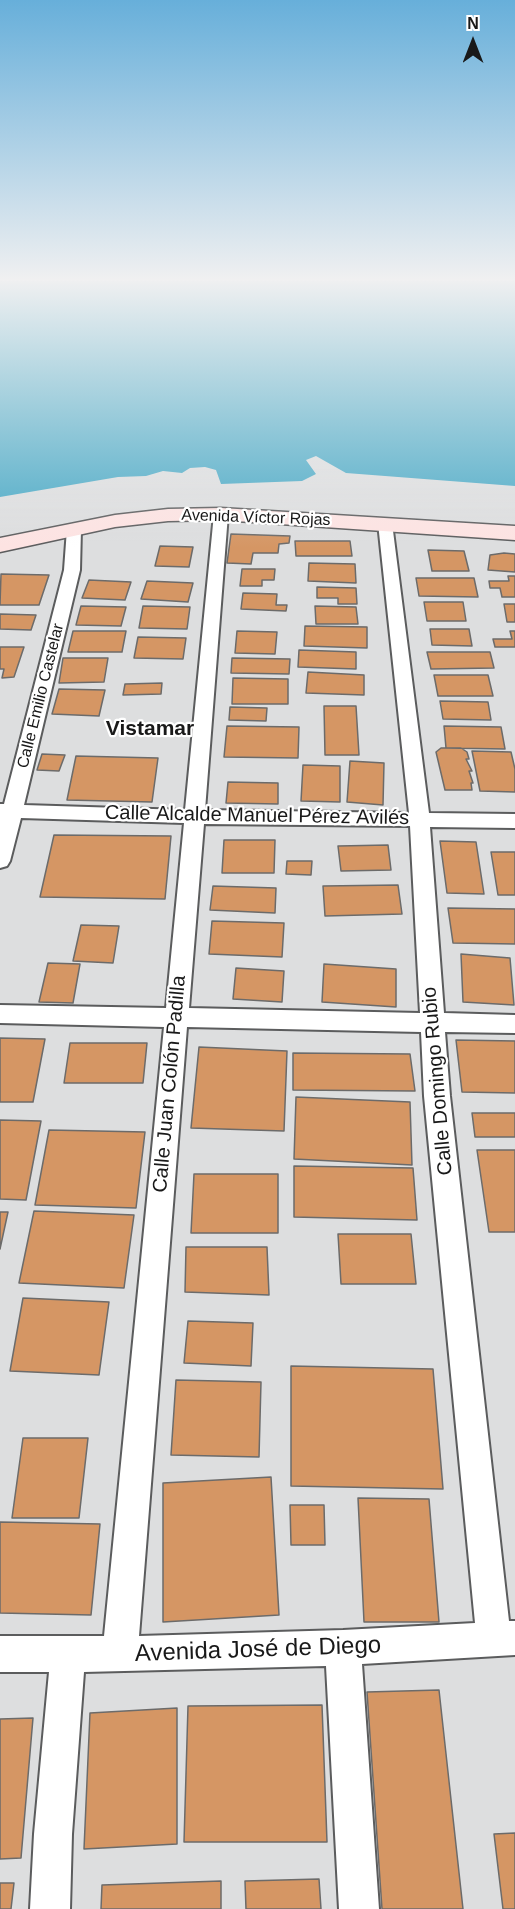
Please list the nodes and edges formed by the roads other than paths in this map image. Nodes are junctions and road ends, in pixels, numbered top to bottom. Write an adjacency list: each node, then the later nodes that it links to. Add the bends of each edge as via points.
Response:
1 (221, 514): 2 (street, Avenida Víctor Rojas); 3 (street, Avenida Víctor Rojas, via 115,520); 7 (street, Calle Juan Colón Padilla)
2 (385, 523): 4 (street, Avenida Víctor Rojas); 8 (street, Calle Domingo Rubio)
3 (74, 529): 5 (street, Avenida Víctor Rojas); 6 (street, Calle Emilio Castelar, via 72,570)
4 (515, 533)
5 (0, 545)
6 (6, 811): 7 (street, Calle Alcalde Manuel Pérez Avilés); 10 (street, Calle Emilio Castelar)
7 (196, 817): 8 (street, Calle Alcalde Manuel Pérez Avilés); 12 (street, Calle Juan Colón Padilla)
8 (420, 819): 9 (street, Calle Alcalde Manuel Pérez Avilés); 13 (street, Calle Domingo Rubio)
9 (515, 821)
10 (0, 861)
11 (0, 1014): 12 (street)
12 (175, 1017): 13 (street); 18 (street, Calle Juan Colón Padilla)
13 (432, 1023): 14 (street); 15 (street, Calle Domingo Rubio, via 437,1096)
14 (515, 1024)
15 (505, 1639): 16 (street, Avenida José de Diego)
16 (343, 1648): 18 (street, Avenida José de Diego); 21 (street)
17 (0, 1654): 19 (street, Avenida José de Diego)
18 (120, 1654): 19 (street, Avenida José de Diego)
19 (68, 1655): 20 (street)
20 (50, 1909)
21 (359, 1909)

